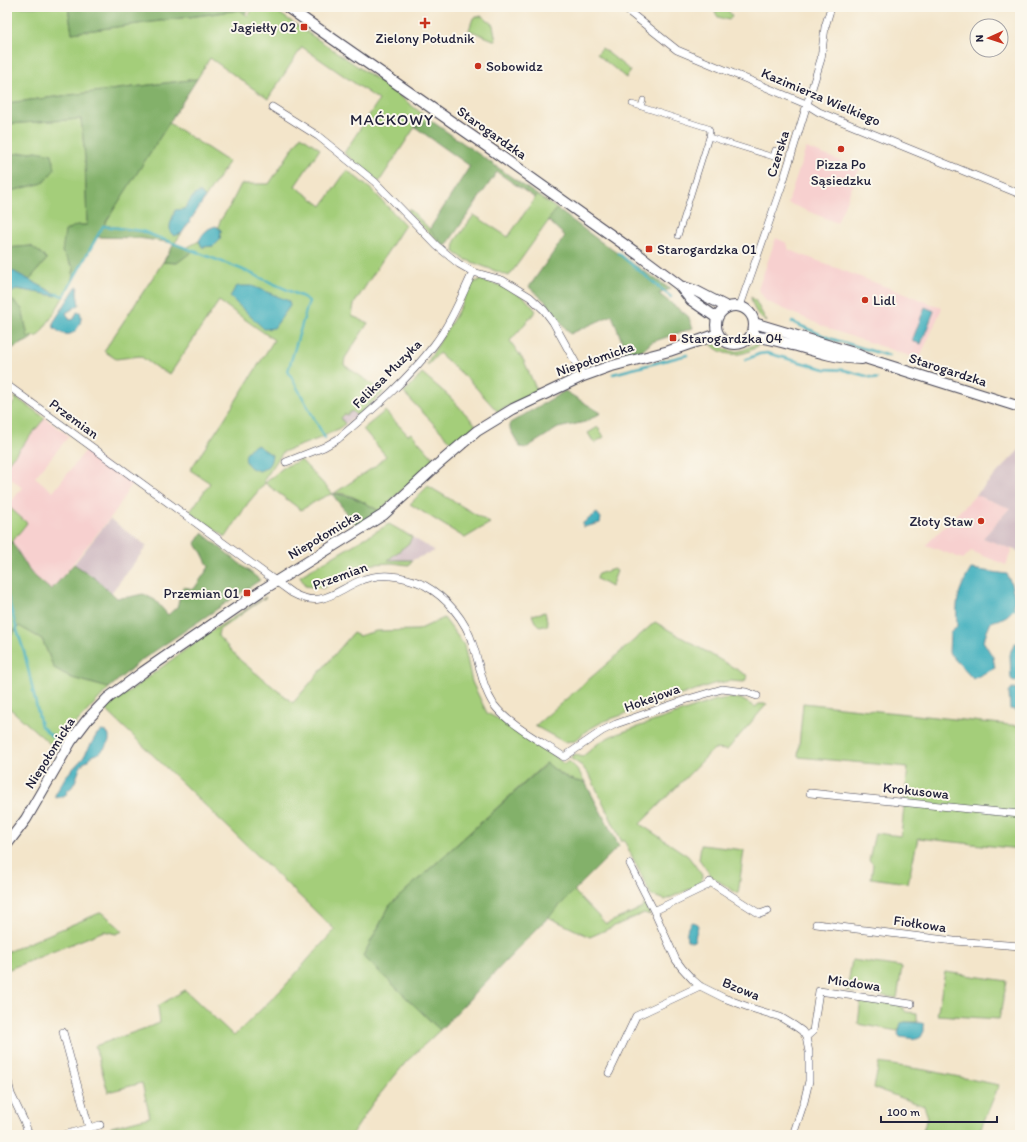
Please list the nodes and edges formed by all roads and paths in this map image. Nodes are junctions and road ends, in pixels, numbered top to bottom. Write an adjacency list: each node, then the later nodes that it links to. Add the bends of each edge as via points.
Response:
1 (287, 7): 14 (main road, Starogardzka)
2 (623, 7): 6 (street, Kazimierza Wielkiego, via 677,50)
3 (831, 7): 6 (street, Czerska, via 825,27 821,59)
4 (643, 100): 8 (street)
5 (632, 104): 8 (street)
6 (806, 104): 11 (street, Kazimierza Wielkiego, via 819,112); 15 (street, Czerska, via 783,182)
7 (272, 107): 13 (street, via 318,136 375,182 437,246)
8 (641, 107): 9 (street, via 708,128)
9 (709, 137): 10 (street, via 775,157); 12 (street)
10 (775, 150)
11 (1020, 194)
12 (678, 236)
13 (473, 272): 22 (street, via 502,280 530,297 544,310); 25 (street, Feliksa Muzyka, via 456,309 435,344 411,373 338,439)
14 (679, 285): 16 (main road, Starogardzka); 17 (main road, Starogardzka, via 690,300)
15 (740, 306): 16 (main road); 18 (main road, via 750,312)
16 (727, 307): 17 (main road)
17 (717, 318): 19 (main road)
18 (754, 322): 20 (main road); 21 (main road, Starogardzka)
19 (718, 334): 20 (main road, via 727,343 734,344 740,344); 22 (main road, Niepołomicka)
20 (751, 336): 21 (main road, Starogardzka, via 852,359)
21 (868, 359): 24 (main road, Starogardzka)
22 (583, 376): 26 (main road, Niepołomicka, via 513,409 477,431 383,515)
23 (7, 385): 26 (street, Przemian)
24 (1020, 407)
25 (286, 462)
26 (276, 581): 28 (street, Przemian, via 302,599 312,601 338,593 357,582 380,576 404,578 425,586 448,603 466,627 485,689 494,704 510,721); 31 (main road, Niepołomicka, via 108,698 72,741 24,821)
27 (757, 696): 28 (street, Hokejowa, via 722,689 685,700 616,724)
28 (564, 757)
29 (810, 793): 30 (street, Krokusowa)
30 (1020, 814)
31 (7, 844)
32 (630, 864): 33 (street, Bzowa)
33 (654, 911): 34 (street, via 710,882 760,914); 37 (street, Bzowa, via 676,960)
34 (768, 911)
35 (816, 924): 36 (street, Fiołkowa, via 954,941)
36 (1020, 946)
37 (700, 986): 40 (street, Bzowa, via 751,1008 780,1017 802,1031); 41 (street, via 636,1016)
38 (911, 1004): 40 (street, Miodowa, via 819,991 813,1031)
39 (64, 1032): 44 (street)
40 (806, 1037): 47 (street, via 810,1052 809,1082)
41 (609, 1073)
42 (7, 1077): 45 (street, via 11,1094)
43 (100, 1126): 44 (street)
44 (90, 1132): 46 (street)
45 (29, 1135)
46 (63, 1135)
47 (793, 1135)

